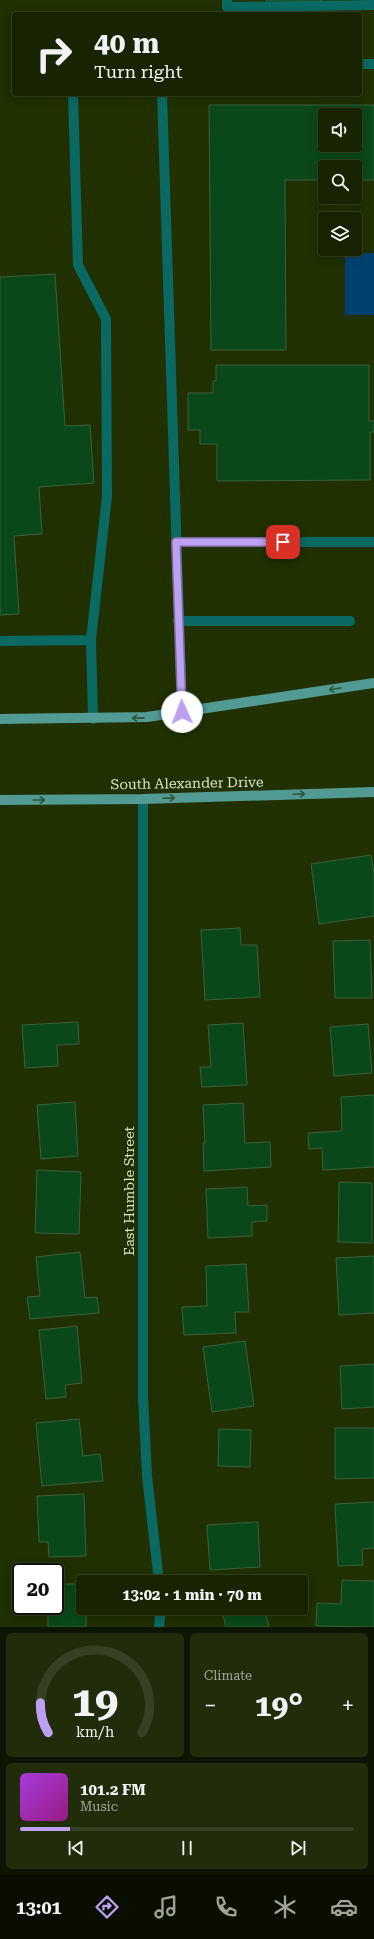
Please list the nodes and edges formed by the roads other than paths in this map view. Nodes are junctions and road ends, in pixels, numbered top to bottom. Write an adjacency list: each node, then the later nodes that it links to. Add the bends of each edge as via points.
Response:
1 (227, 0): 2 (street, via 227,7)
2 (357, 3): 3 (street)
3 (374, 5)
4 (362, 64): 5 (street)
5 (374, 64)
6 (73, 96): 12 (street, via 78,265 106,319 106,496)
7 (162, 96): 8 (street)
8 (176, 542): 9 (street); 10 (street)
9 (374, 542)
10 (178, 621): 11 (street); 15 (street)
11 (350, 621)
12 (91, 640): 13 (street); 16 (street)
13 (0, 641)
14 (374, 683): 15 (main road, one-way to 15)
15 (182, 712): 16 (main road, one-way to 16, via 147,717)
16 (93, 718): 17 (main road)
17 (0, 719)
18 (374, 792): 19 (main road, South Alexander Drive, one-way to 18)
19 (143, 799): 20 (main road, South Alexander Drive, one-way to 19); 21 (street, East Humble Street, via 143,1397 147,1476)
20 (0, 800)
21 (158, 1575)
22 (160, 1615): 23 (street)
23 (159, 1627)

